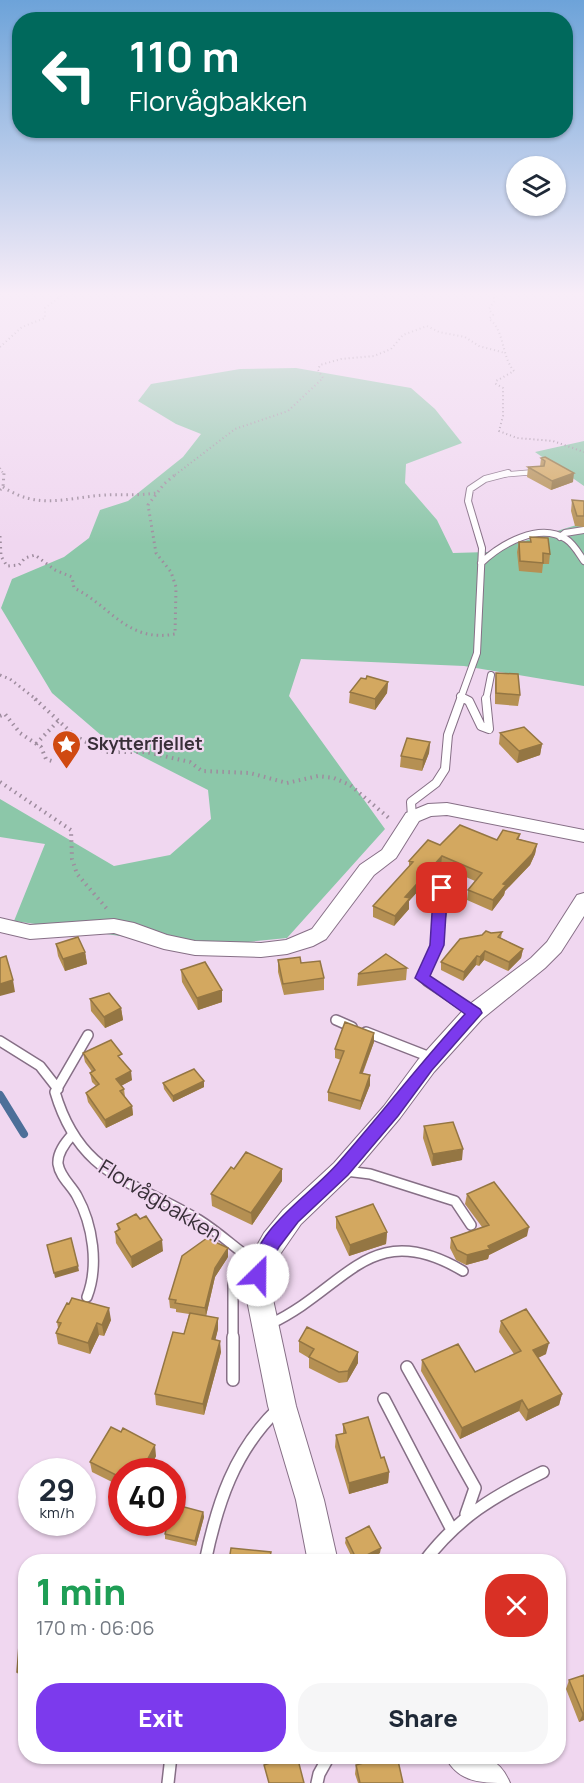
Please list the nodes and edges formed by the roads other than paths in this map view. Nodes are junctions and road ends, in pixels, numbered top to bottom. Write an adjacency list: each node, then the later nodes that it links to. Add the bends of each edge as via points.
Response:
1 (540, 472): 5 (lane, via 501,473 470,489 468,501 482,548)
2 (584, 530): 3 (lane)
3 (560, 537): 4 (lane); 5 (lane, via 542,534 510,542)
4 (584, 561)
5 (480, 564): 7 (lane, via 477,653)
6 (490, 675): 7 (lane, via 486,700 489,729 481,726 469,701)
7 (460, 696): 8 (lane, via 448,735 445,769 436,783 411,802)
8 (409, 824): 9 (street, via 428,810 447,809); 12 (street, via 389,854 359,879 319,934 287,947 195,948 114,926 30,932)
9 (584, 837)
10 (435, 885): 13 (lane, via 446,896 439,913 434,955 422,978)
11 (584, 900): 13 (street, via 554,947)
12 (0, 925)
13 (474, 1013): 17 (street)
14 (336, 1020): 17 (lane)
15 (88, 1035): 18 (lane)
16 (0, 1041): 18 (lane, Florvågbakken, via 40,1066)
17 (435, 1058): 20 (street)
18 (58, 1089): 19 (lane, Florvågbakken, via 57,1100)
19 (72, 1135): 22 (lane, Florvågbakken, via 94,1162 212,1228); 24 (lane, Florvågbakken, via 59,1152 57,1162 79,1199 92,1241 94,1273)
20 (342, 1170): 21 (lane, via 370,1174 455,1201); 22 (street, via 292,1217)
21 (471, 1225)
22 (257, 1263): 25 (street); 27 (lane, via 233,1282)
23 (463, 1271): 25 (lane, via 412,1250 380,1254 295,1312)
24 (87, 1297)
25 (266, 1326): 29 (street)
26 (407, 1366): 31 (lane, via 476,1488)
27 (233, 1380)
28 (384, 1399): 32 (lane)
29 (282, 1406): 33 (lane, via 252,1434 242,1451 222,1495); 34 (street)
30 (543, 1472): 31 (lane)
31 (466, 1514): 32 (lane)
32 (451, 1527): 35 (lane)
33 (207, 1554)
34 (321, 1554)
35 (430, 1554)
36 (170, 1764): 39 (lane)
37 (325, 1764): 40 (lane)
38 (471, 1764): 41 (street)
39 (168, 1783)
40 (317, 1783)
41 (494, 1783)

